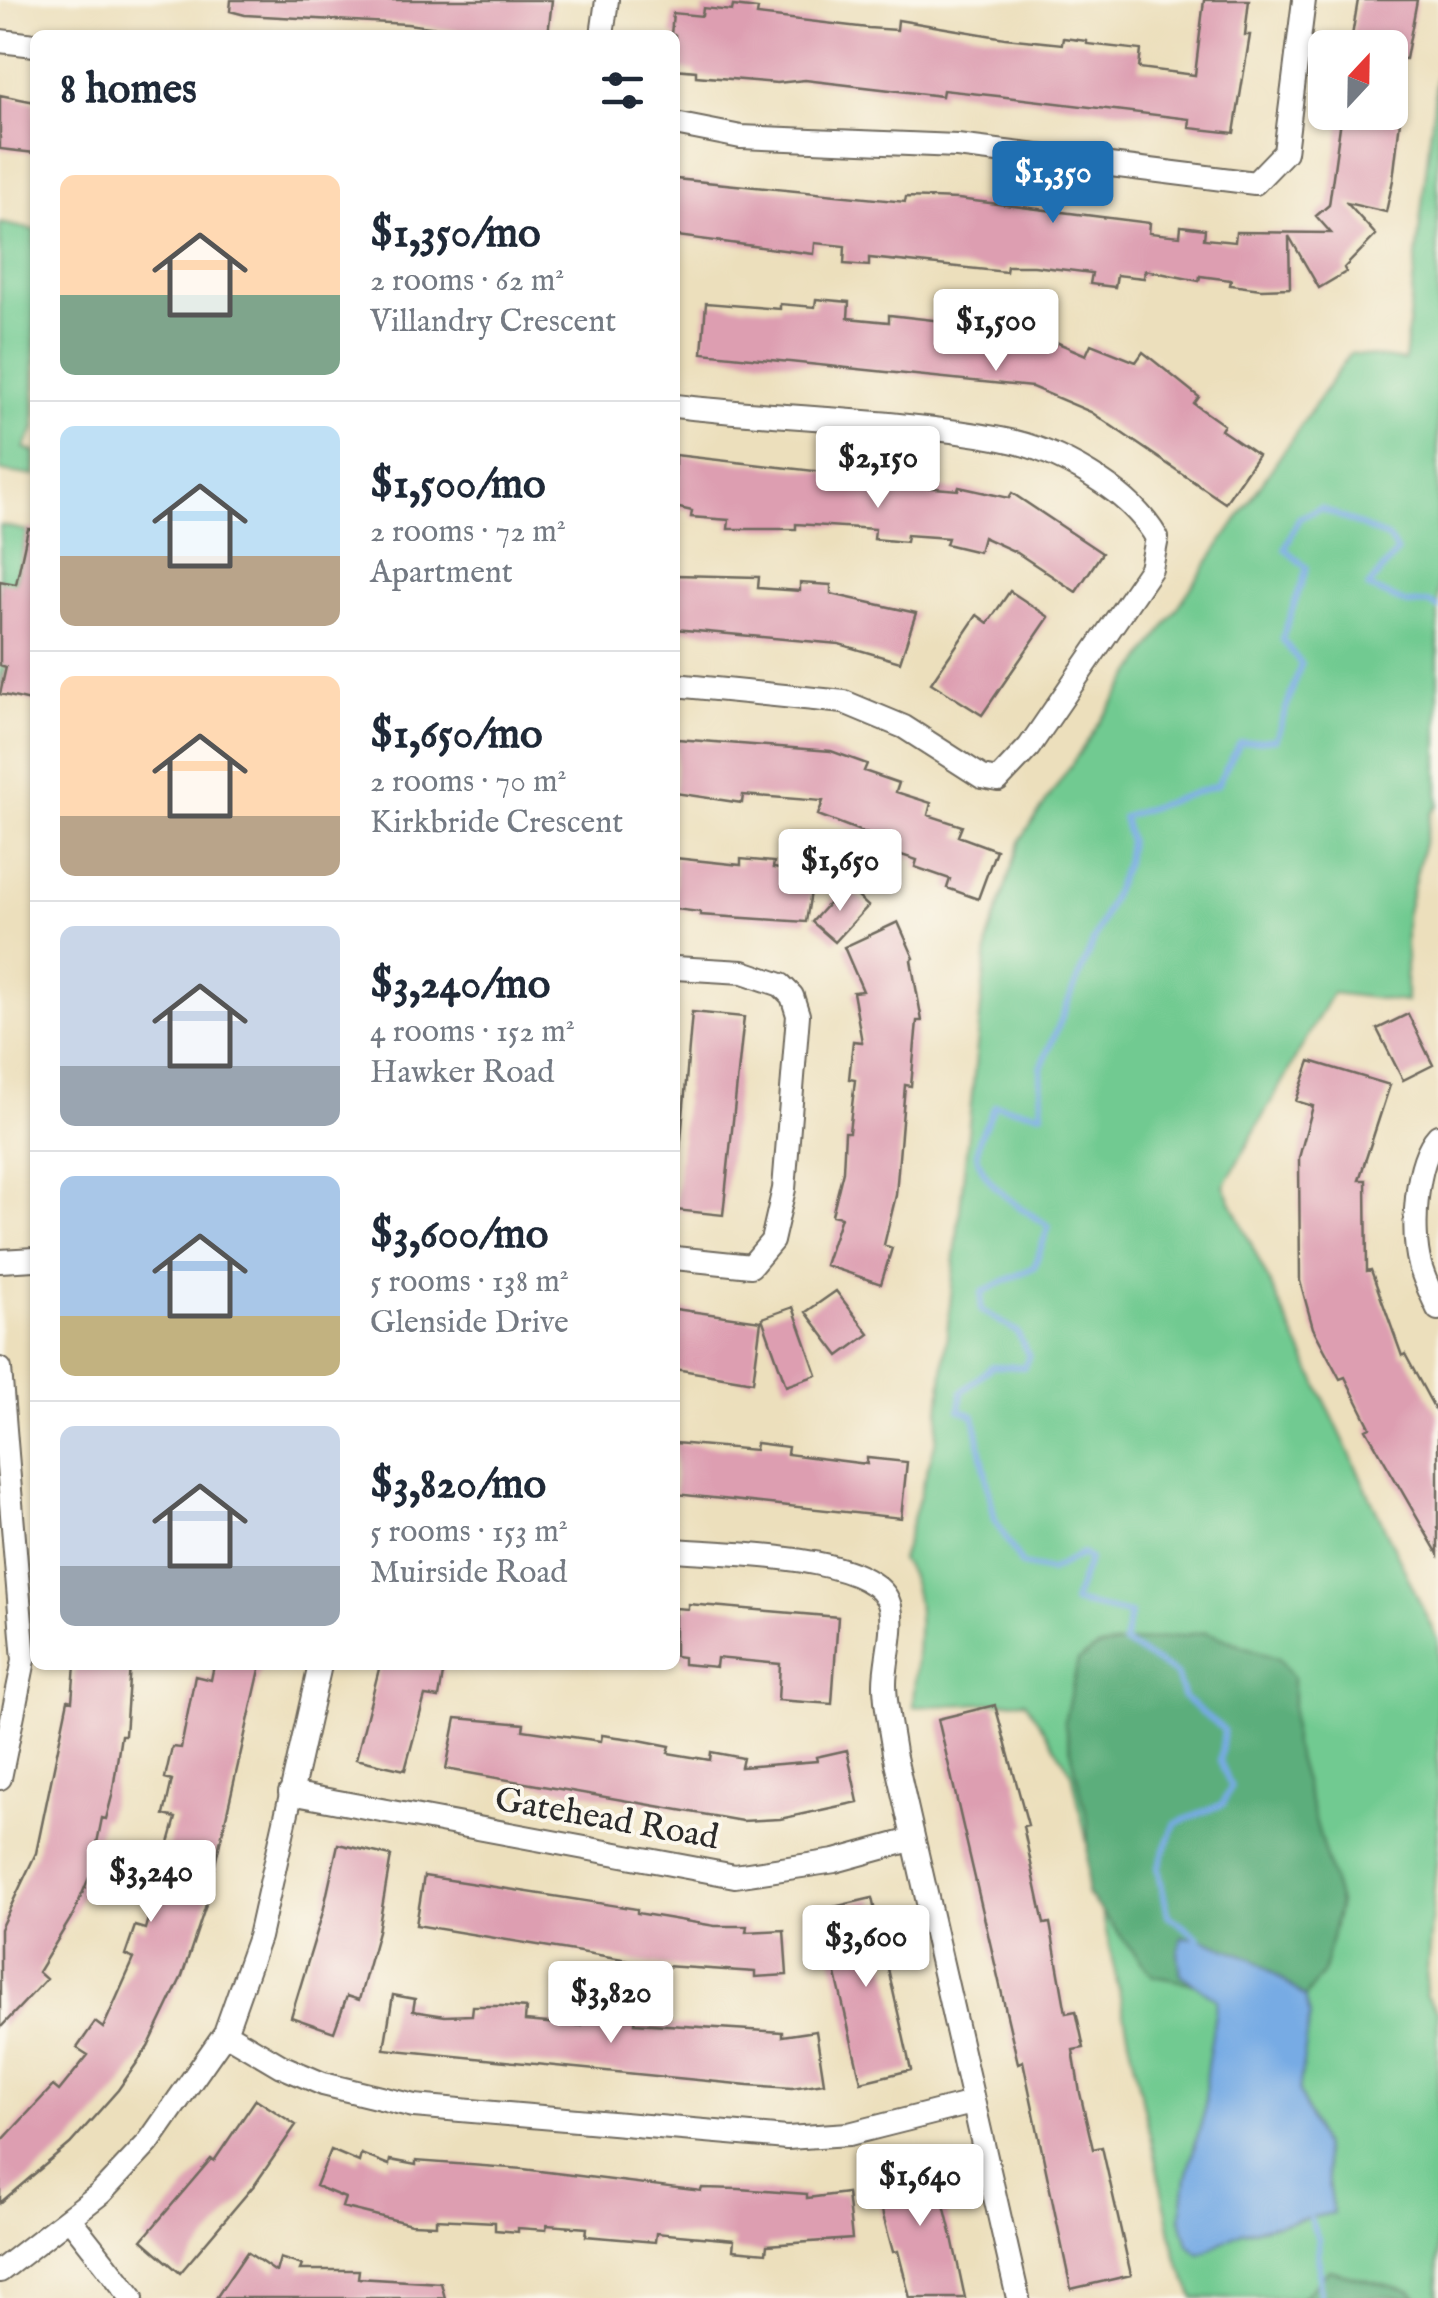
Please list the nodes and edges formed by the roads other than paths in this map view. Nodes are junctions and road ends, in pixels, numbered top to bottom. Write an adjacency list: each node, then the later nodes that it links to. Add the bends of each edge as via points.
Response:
1 (607, 0): 3 (street)
2 (1304, 0): 6 (street, via 1285,152 1255,182 957,146 740,137)
3 (603, 30)
4 (0, 41): 5 (street)
5 (30, 44)
6 (680, 125)
7 (680, 407): 8 (street, via 1003,439 1066,462 1139,510 1157,538 1151,568 1028,747 998,780 982,777 874,711 844,702)
8 (680, 686)
9 (680, 969): 12 (street, via 764,978 792,996 798,1015 784,1189 772,1241 752,1266)
10 (1438, 1136): 14 (street, via 1428,1150 1418,1236 1420,1263)
11 (30, 1259): 13 (street)
12 (680, 1259)
13 (0, 1262)
14 (1438, 1309)
15 (0, 1369): 18 (street, via 24,1660)
16 (680, 1550): 20 (street, via 825,1564 863,1576 883,1592 890,1605 884,1689)
17 (319, 1670): 19 (street)
18 (0, 1778)
19 (290, 1794): 20 (street, Gatehead Road, via 735,1876 835,1862); 21 (street, via 259,1937)
20 (911, 1840): 22 (street)
21 (226, 2032): 22 (street, via 324,2084 414,2106 788,2138 849,2134); 23 (street, via 148,2143)
22 (972, 2103): 26 (street)
23 (70, 2219): 24 (street); 25 (street)
24 (0, 2270)
25 (132, 2298)
26 (1018, 2298)

